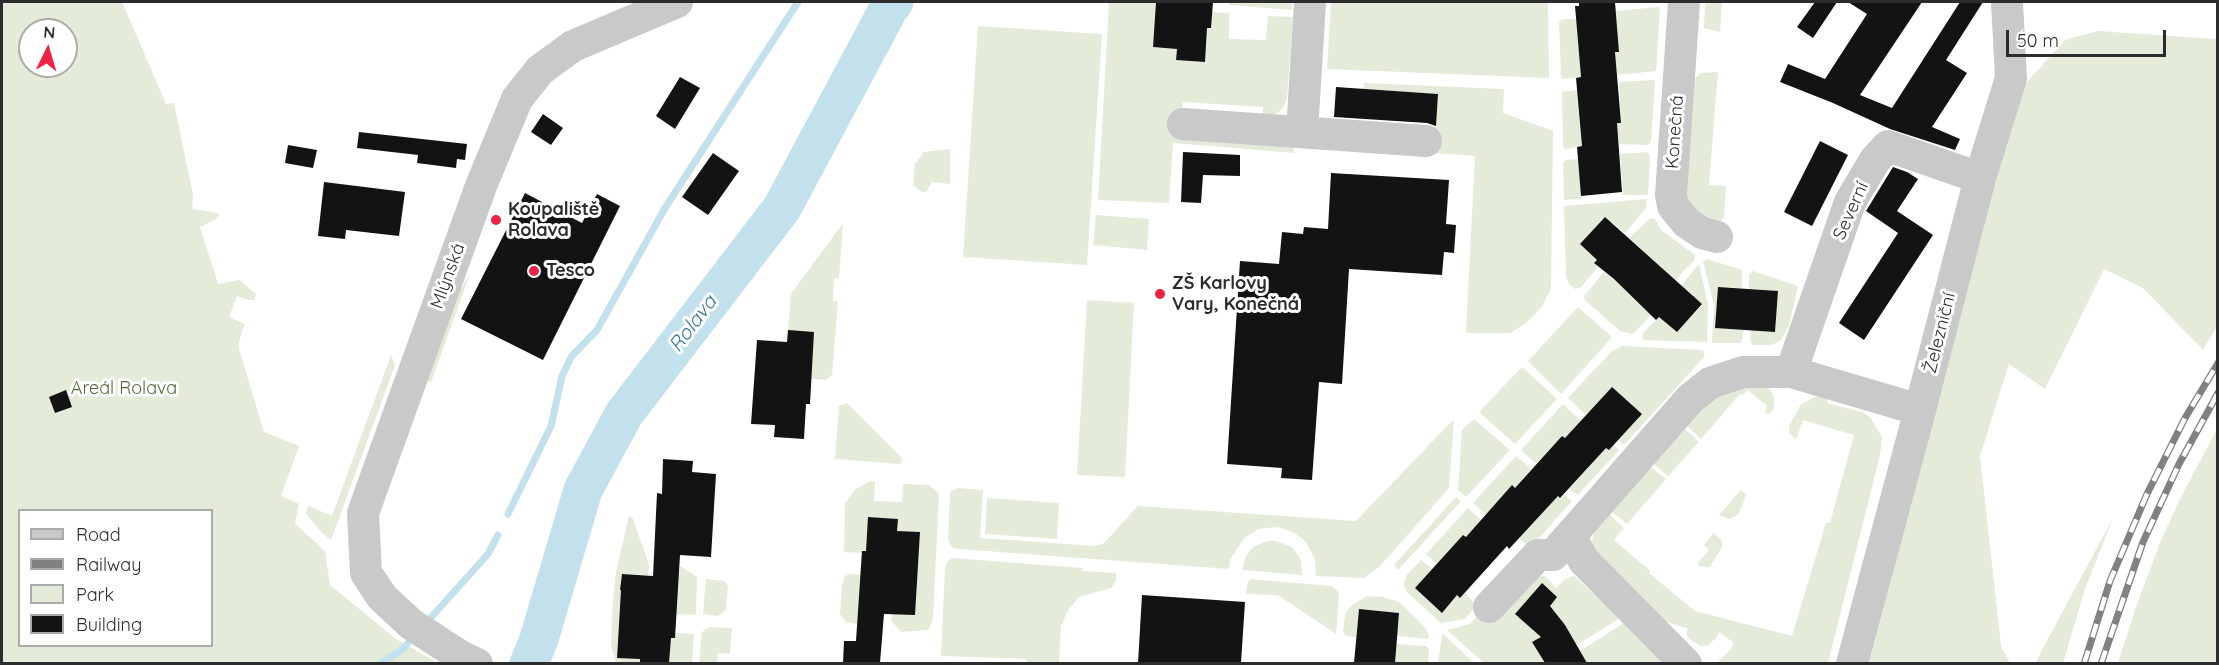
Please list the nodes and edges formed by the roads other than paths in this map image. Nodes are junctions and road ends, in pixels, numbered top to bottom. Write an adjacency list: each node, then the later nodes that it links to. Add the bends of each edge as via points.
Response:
1 (677, 2): 14 (street, Mlýnská, via 573,46 540,70 517,99 481,186 363,513 366,573 382,597 419,630)
2 (1310, 2): 6 (street)
3 (1684, 2): 9 (street, Konečná, via 1671,195 1673,206 1687,223)
4 (2007, 2): 8 (street, Železniční, via 2011,78)
5 (1183, 124): 6 (street)
6 (1302, 132): 7 (street)
7 (1426, 141)
8 (1980, 178): 10 (street, Severní, via 1888,146 1850,202); 11 (street, Železniční)
9 (1717, 237)
10 (1791, 372): 11 (street); 12 (street, via 1743,372 1710,383 1690,399)
11 (1920, 410): 16 (street, Železniční)
12 (1570, 536): 13 (street, via 1553,555 1538,555); 15 (street, via 1584,561)
13 (1489, 607)
14 (477, 663)
15 (1686, 663)
16 (1852, 663)

